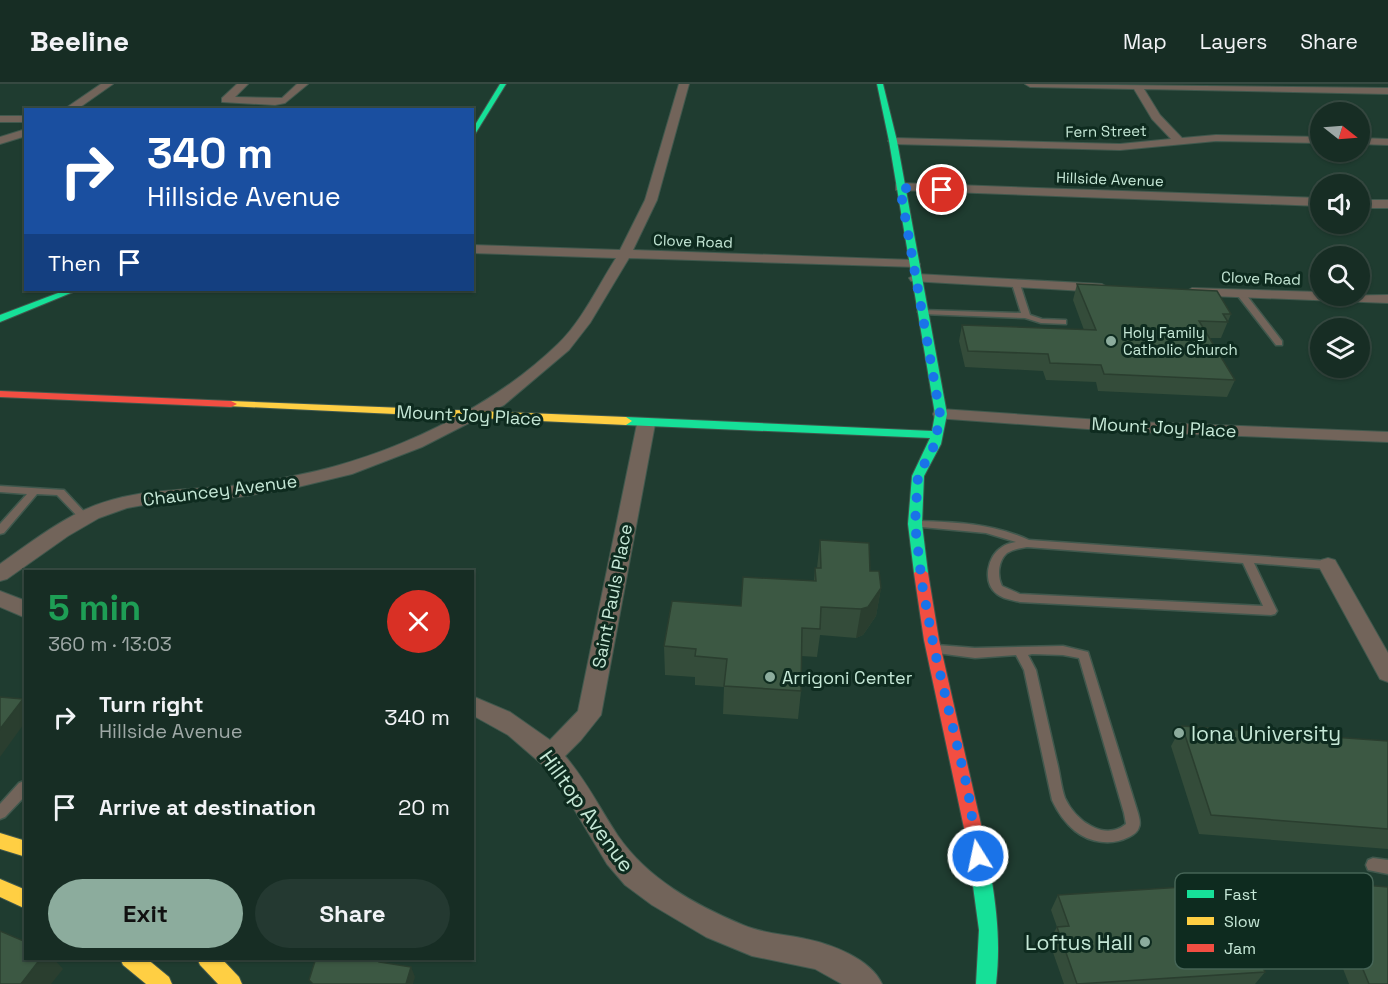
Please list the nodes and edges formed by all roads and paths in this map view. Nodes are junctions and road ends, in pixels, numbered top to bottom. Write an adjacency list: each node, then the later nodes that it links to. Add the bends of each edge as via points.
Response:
1 (108, 84): 10 (street)
2 (243, 84): 3 (street, via 226,100 285,100)
3 (303, 84)
4 (503, 84): 14 (street)
5 (684, 84): 26 (street, Chauncey Avenue, via 651,200)
6 (880, 84): 17 (street)
7 (1030, 84): 8 (street)
8 (1138, 87): 9 (street); 18 (street, via 1156,117)
9 (1388, 91)
10 (71, 108)
11 (0, 119): 12 (street)
12 (24, 119)
13 (24, 133): 16 (street)
14 (474, 134)
15 (1310, 140): 18 (street, Fern Street)
16 (0, 141)
17 (892, 141): 18 (street, Fern Street, via 1141,147); 21 (street)
18 (1179, 141)
19 (1370, 141): 20 (street)
20 (1388, 142)
21 (900, 188): 22 (street, Hillside Avenue); 27 (street)
22 (1310, 202)
23 (1370, 204): 24 (street)
24 (1388, 204)
25 (474, 249): 26 (street, Clove Road)
26 (624, 256): 27 (street, Clove Road); 40 (street, Chauncey Avenue, via 564,347 498,401)
27 (915, 271): 28 (street, Clove Road); 34 (street)
28 (1016, 284): 29 (street, Clove Road); 35 (lane)
29 (1112, 288)
30 (70, 291): 36 (street)
31 (1183, 292): 32 (street, Clove Road)
32 (1241, 294): 33 (street, Clove Road); 38 (lane)
33 (1388, 299)
34 (922, 312): 35 (lane); 41 (street)
35 (1026, 316): 37 (lane)
36 (0, 319)
37 (1063, 322)
38 (1279, 343)
39 (0, 394): 40 (street, Mount Joy Place)
40 (471, 414): 42 (street, Mount Joy Place); 47 (street, Chauncey Avenue, via 416,443 346,470 239,490 124,502)
41 (940, 414): 43 (street); 44 (street, Mount Joy Place, via 1115,426)
42 (646, 424): 43 (street, Mount Joy Place); 60 (street, Saint Pauls Place, via 589,715)
43 (938, 435): 48 (street, via 918,476)
44 (1388, 437)
45 (0, 489): 46 (lane)
46 (35, 490): 47 (lane, via 60,492); 49 (lane)
47 (85, 518): 53 (street, Chauncey Avenue)
48 (915, 524): 50 (lane, via 990,528); 56 (street)
49 (0, 531)
50 (1027, 543): 51 (lane); 51 (lane, via 1005,549 992,572 997,588 1020,598 1271,611)
51 (1247, 559): 52 (lane)
52 (1328, 565): 58 (street)
53 (0, 573)
54 (0, 597): 55 (street)
55 (24, 609)
56 (934, 648): 57 (lane, via 972,653); 74 (street, via 968,791 990,920)
57 (1020, 651): 57 (lane, via 1030,670 1059,800 1080,828 1092,834 1117,836 1128,832 1132,826 1131,813 1084,655 1070,650)
58 (1388, 673)
59 (474, 706): 60 (street, Hilltop Avenue, via 520,730)
60 (550, 754): 73 (street, Hilltop Avenue, via 574,785 613,852 636,878 679,908 728,933 766,947 809,953 841,966)
61 (24, 787): 62 (lane)
62 (0, 813)
63 (0, 841): 64 (street)
64 (24, 848)
65 (1373, 865): 66 (lane)
66 (1388, 867)
67 (0, 888): 68 (street)
68 (24, 899)
69 (132, 960): 71 (street)
70 (209, 960): 72 (street)
71 (162, 984)
72 (232, 984)
73 (867, 984)
74 (986, 984)

